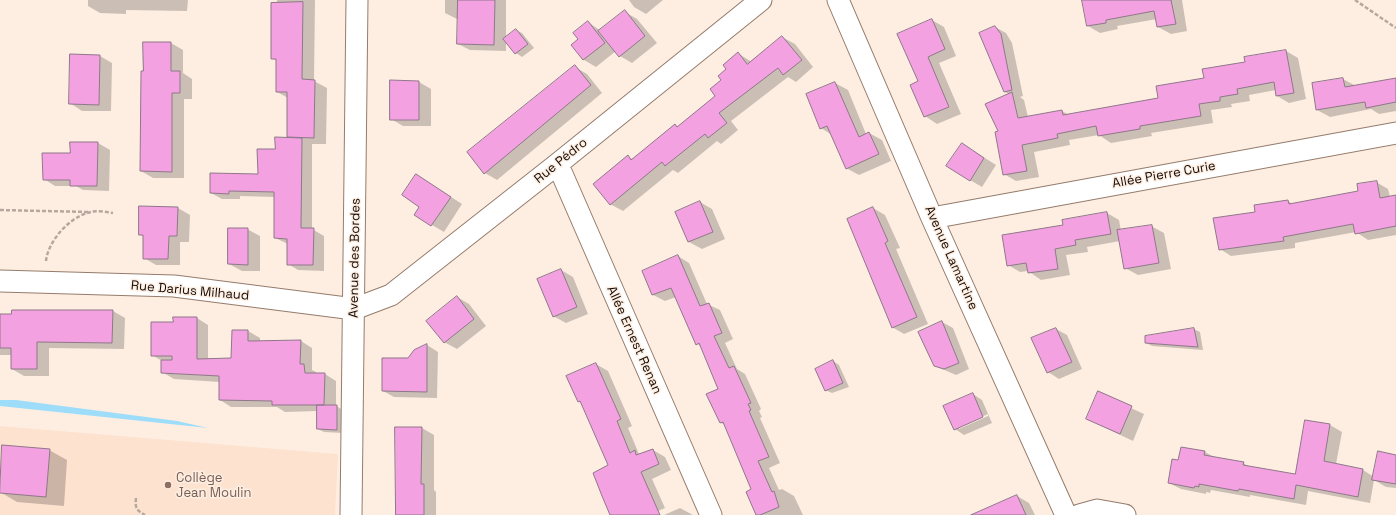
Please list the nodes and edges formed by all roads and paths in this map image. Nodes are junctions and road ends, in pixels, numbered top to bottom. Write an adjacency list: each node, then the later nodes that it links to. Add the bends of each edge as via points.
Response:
1 (357, 0): 14 (street, Avenue des Bordes)
2 (761, 0): 7 (street, Rue Pédro)
3 (838, 0): 11 (street, Avenue Lamartine)
4 (1355, 0): 5 (path)
5 (1396, 28)
6 (1396, 133): 11 (street, Allée Pierre Curie)
7 (555, 166): 14 (street, Rue Pédro, via 391,295); 18 (street, Allée Ernest Renan, via 564,178)
8 (0, 210): 9 (path)
9 (91, 212): 10 (path); 13 (path, via 67,226 50,246 46,258)
10 (113, 213)
11 (932, 218): 19 (street, Avenue Lamartine)
12 (0, 281): 13 (street, Rue Darius Milhaud)
13 (45, 282): 14 (street, Rue Darius Milhaud, via 174,286)
14 (354, 309): 17 (street, Avenue des Bordes)
15 (136, 498): 16 (path, via 135,508)
16 (145, 515)
17 (351, 515)
18 (711, 515)
19 (1066, 515)
20 (1079, 515): 21 (street, via 1097,510)
21 (1125, 515)

